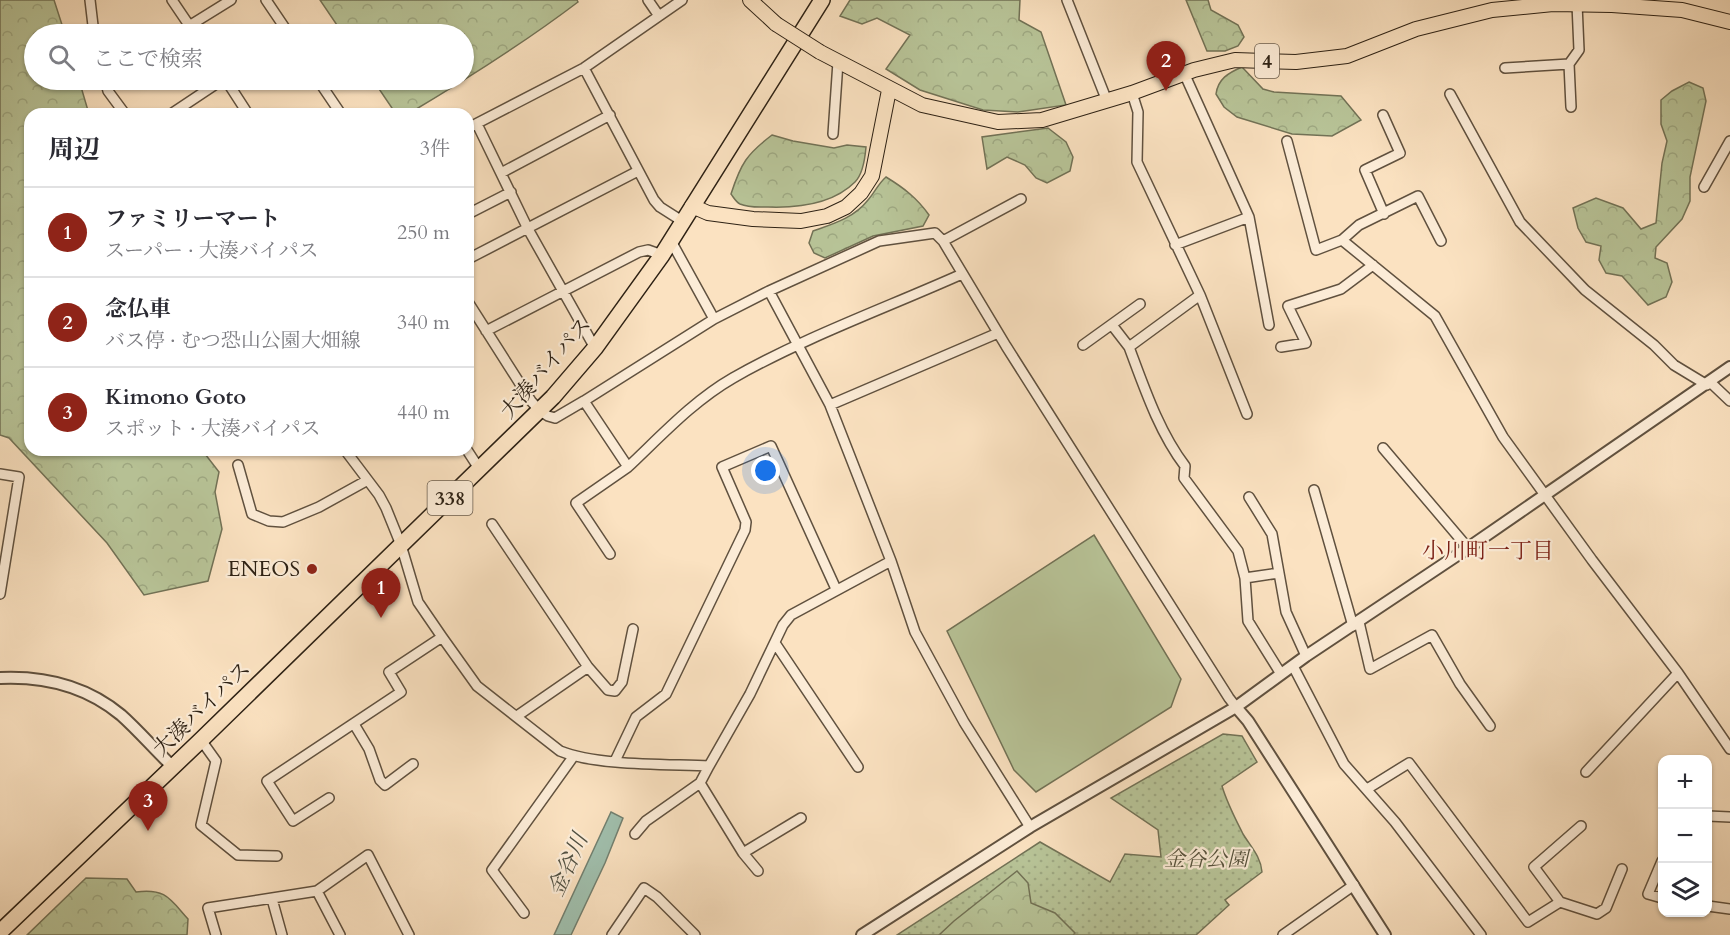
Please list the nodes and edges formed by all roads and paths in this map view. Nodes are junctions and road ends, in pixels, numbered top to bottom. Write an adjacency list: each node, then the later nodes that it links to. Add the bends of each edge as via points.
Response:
1 (90, 0): 13 (street)
2 (172, 0): 14 (street)
3 (231, 0): 15 (street)
4 (267, 0): 16 (street)
5 (648, 0): 11 (street)
6 (682, 0): 11 (street)
7 (750, 0): 17 (main road, 4, bridge, via 776,24)
8 (822, 0): 47 (highway, 大湊バイパス / 338)
9 (1067, 0): 29 (street)
10 (1577, 4): 12 (main road, 4, via 1682,10); 18 (street, via 1579,50); 21 (main road, 4, via 1492,10 1416,29 1347,56 1296,62 1235,60)
11 (659, 16): 19 (street)
12 (1730, 22)
13 (93, 24)
14 (188, 24)
15 (192, 24)
16 (283, 24)
17 (838, 62): 26 (main road, 4); 39 (street)
18 (1569, 64): 20 (street); 30 (street)
19 (584, 68): 36 (street); 37 (street)
20 (1505, 68)
21 (1184, 73): 27 (main road, 4); 50 (street)
22 (108, 90): 31 (street)
23 (208, 90): 32 (street)
24 (231, 90): 33 (street)
25 (324, 90): 34 (street)
26 (890, 90): 29 (main road, 4, via 922,105 998,122 1042,120); 47 (main road, via 872,176 846,207 801,221 708,213)
27 (1132, 93): 29 (main road, 4); 57 (street, via 1138,112 1137,162)
28 (1450, 94): 78 (street, via 1520,222 1585,290 1674,365)
29 (1107, 101)
30 (1571, 107)
31 (121, 108)
32 (180, 108)
33 (244, 108)
34 (336, 108)
35 (1383, 115): 49 (street, via 1400,153 1365,170)
36 (610, 116): 42 (street); 43 (street)
37 (474, 125)
38 (474, 129): 43 (street)
39 (833, 134)
40 (1287, 141): 53 (street, via 1316,250)
41 (1730, 141): 44 (street)
42 (638, 171): 51 (street, via 660,207); 52 (street)
43 (501, 173): 45 (street)
44 (1704, 187)
45 (511, 192): 48 (street); 52 (street)
46 (1021, 199): 55 (street)
47 (692, 206): 51 (highway, 大湊バイパス / 338)
48 (474, 211)
49 (1384, 214): 53 (street, via 1359,225); 56 (street, via 1418,196)
50 (1249, 217): 57 (street); 69 (street)
51 (682, 221): 54 (highway, 大湊バイパス / 338)
52 (528, 229): 59 (street); 62 (street)
53 (1342, 240): 60 (street)
54 (671, 241): 58 (highway, 大湊バイパス / 338); 67 (street)
55 (943, 241): 61 (street); 63 (street, via 935,233 879,241)
56 (1442, 241)
57 (1175, 245): 64 (street)
58 (662, 255): 62 (street, via 648,250 639,252); 76 (highway, 大湊バイパス / 338)
59 (474, 257)
60 (1373, 265): 75 (street, via 1341,289 1288,306 1306,343); 93 (street, via 1435,316 1503,437)
61 (962, 274): 71 (street); 73 (street)
62 (563, 291): 70 (street); 76 (street)
63 (769, 291): 67 (street); 73 (street)
64 (1200, 295): 74 (street); 83 (street)
65 (1140, 304): 68 (street)
66 (474, 312): 70 (street)
67 (714, 319): 80 (street)
68 (1112, 325): 72 (street); 74 (street)
69 (1269, 325)
70 (486, 331): 82 (street)
71 (998, 333): 81 (street); 115 (street)
72 (1083, 345)
73 (798, 346): 81 (street); 88 (street, via 731,379 685,413)
74 (1129, 347): 102 (street, via 1174,451 1185,466 1184,478 1238,551)
75 (1281, 347)
76 (595, 348): 82 (highway, 大湊バイパス / 338)
77 (1730, 367): 78 (street)
78 (1709, 383): 79 (street); 93 (street)
79 (1730, 400)
80 (584, 401): 82 (street, via 555,417); 88 (street)
81 (830, 405): 100 (street)
82 (540, 411): 89 (highway, 大湊バイパス / 338)
83 (1247, 414)
84 (1383, 448): 98 (street)
85 (349, 456): 91 (street)
86 (471, 456): 89 (street)
87 (238, 465): 91 (street, via 252,514 269,521 283,522)
88 (628, 468): 99 (street, via 576,503)
89 (480, 470): 97 (highway, 大湊バイパス / 338)
90 (0, 474): 96 (street, via 19,477)
91 (366, 481): 97 (street, via 379,495)
92 (1314, 490): 105 (street)
93 (1546, 494): 98 (street); 112 (street)
94 (1249, 496): 101 (street, via 1272,534)
95 (492, 524): 111 (street)
96 (5, 541): 104 (street)
97 (401, 544): 107 (street, via 418,602); 119 (highway, 大湊バイパス / 338)
98 (1468, 549): 105 (street)
99 (610, 554)
100 (891, 561): 103 (street); 135 (street, via 915,632 964,722)
101 (1279, 573): 102 (street); 109 (street, via 1286,612)
102 (1245, 578): 113 (street, via 1248,621)
103 (836, 589): 108 (street, via 791,615); 122 (street, via 771,446 722,467 746,522 745,530 666,694 636,717)
104 (0, 594)
105 (1356, 624): 109 (street); 118 (street, via 1370,669 1432,635)
106 (633, 629): 111 (street, via 622,682 615,691 608,690)
107 (442, 637): 116 (street, via 477,686); 117 (street, via 388,672 401,692)
108 (775, 644): 124 (street); 126 (street)
109 (1306, 656): 110 (street)
110 (1293, 666): 113 (street); 129 (street, via 1344,764)
111 (588, 668): 116 (street)
112 (1678, 673): 120 (street); 127 (street)
113 (1281, 674): 115 (street)
114 (0, 678): 125 (street, via 51,681 101,701 121,715)
115 (1236, 707): 135 (street); 142 (street)
116 (517, 716): 121 (street, via 560,752)
117 (354, 724): 123 (street, via 385,785); 130 (street, via 267,781 293,821)
118 (1490, 726)
119 (201, 740): 125 (highway, 大湊バイパス / 338); 138 (street, via 216,761 201,825 238,855)
120 (1730, 749)
121 (573, 757): 122 (street); 149 (street, via 492,870)
122 (615, 761): 124 (street)
123 (413, 764)
124 (709, 766): 128 (street)
125 (173, 767): 150 (highway, 大湊バイパス / 338)
126 (858, 767)
127 (1586, 772)
128 (700, 783): 136 (street, via 646,821); 137 (street)
129 (1367, 789): 146 (street, via 1409,763 1528,922); 160 (street)
130 (329, 798)
131 (1712, 816): 132 (street)
132 (1730, 817)
133 (801, 818): 137 (street)
134 (1581, 826): 146 (street, via 1534,867)
135 (1030, 827): 151 (street)
136 (635, 834)
137 (743, 853): 141 (street)
138 (276, 856)
139 (1622, 869): 146 (street, via 1606,908 1597,914)
140 (1658, 870): 144 (street, via 1648,894)
141 (758, 872)
142 (1354, 885): 158 (street); 159 (street)
143 (317, 891): 145 (street); 154 (street); 155 (street, via 368,855)
144 (1658, 897)
145 (272, 899): 152 (street, via 208,908); 153 (street)
146 (1560, 902)
147 (1712, 907): 148 (street)
148 (1730, 909)
149 (524, 913)
150 (0, 932)
151 (866, 934)
152 (216, 935)
153 (282, 935)
154 (340, 935)
155 (409, 935)
156 (612, 935): 157 (street, via 644,888)
157 (695, 935)
158 (1283, 935)
159 (1385, 935)
160 (1481, 935)

